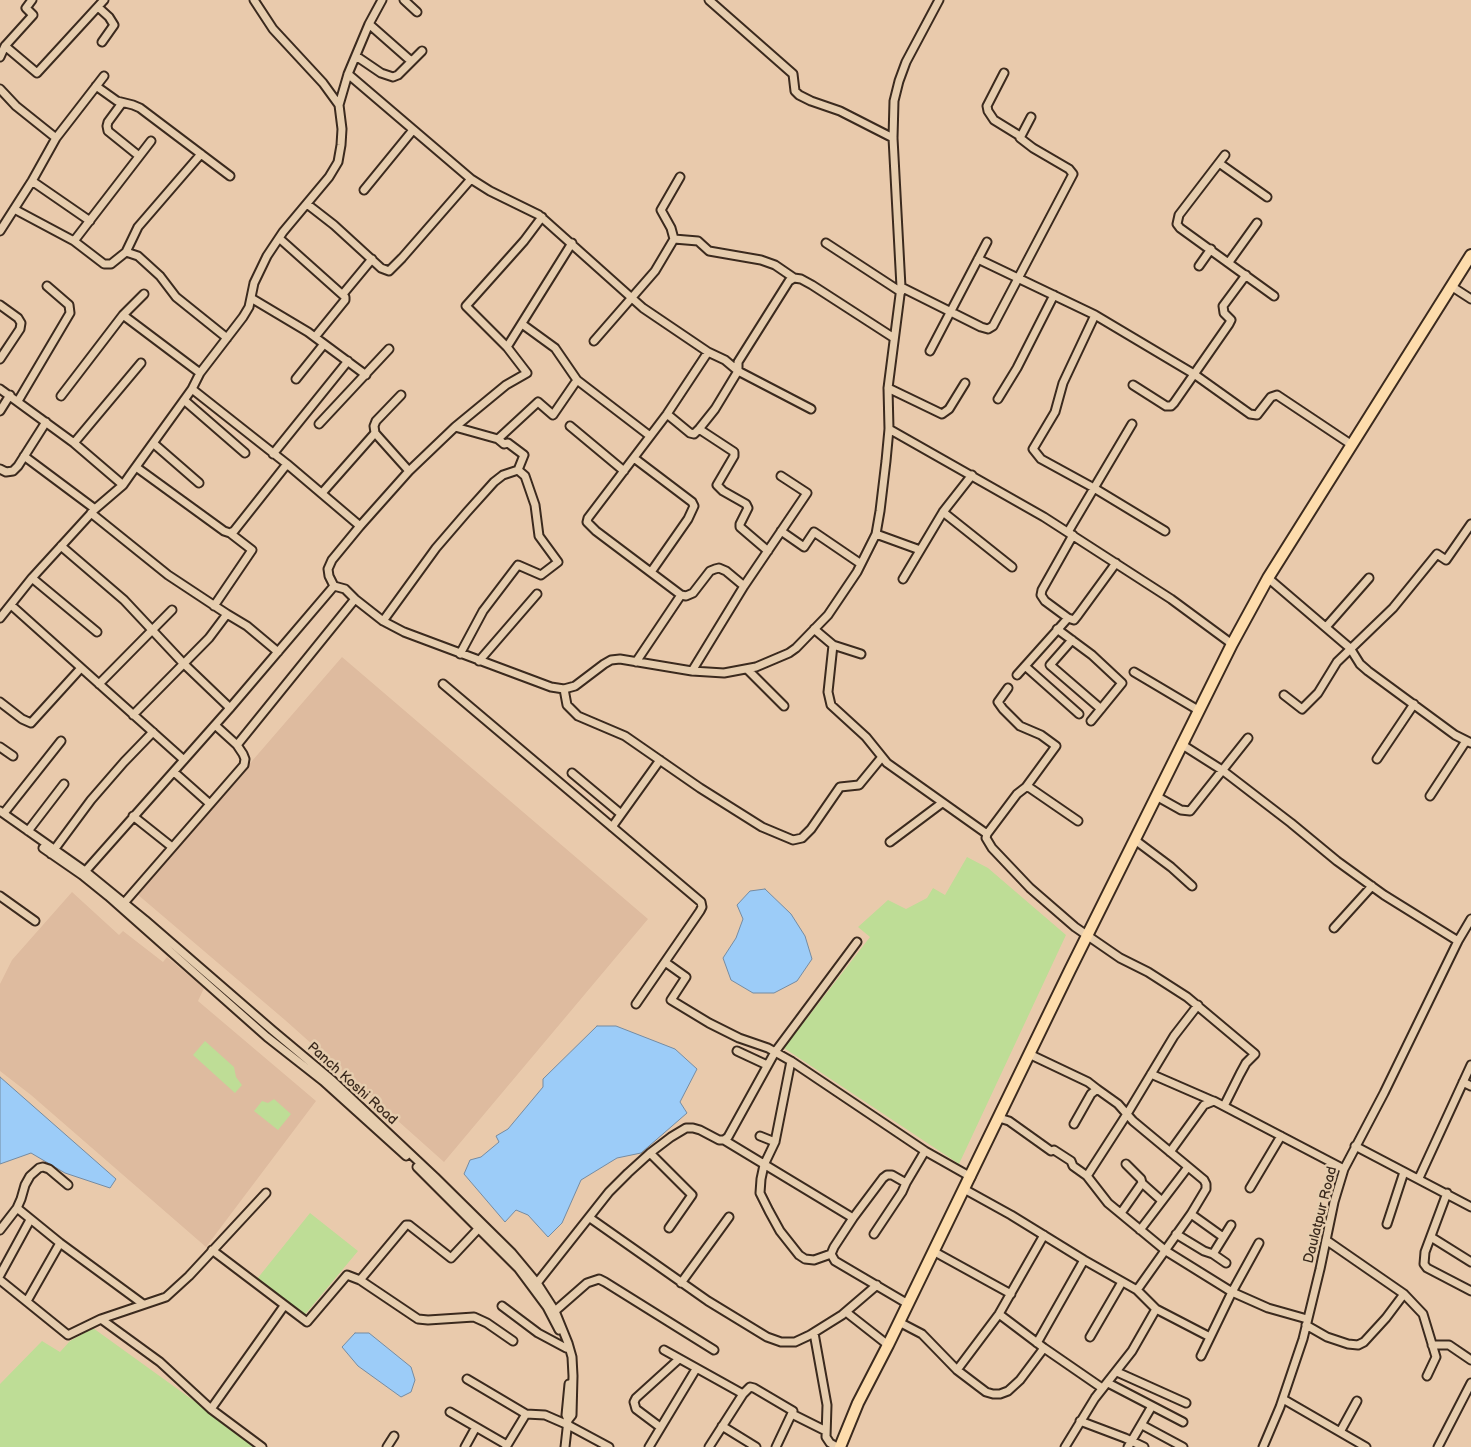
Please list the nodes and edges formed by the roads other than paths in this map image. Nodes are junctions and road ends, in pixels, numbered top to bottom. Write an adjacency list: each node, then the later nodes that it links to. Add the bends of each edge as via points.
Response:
1 (32, 0): 12 (street, via 26,8 33,15)
2 (104, 0): 8 (street)
3 (254, 0): 23 (street, via 273,29)
4 (382, 0): 10 (street)
5 (404, 0): 9 (street)
6 (708, 0): 28 (street, via 793,74 795,91 799,95 810,102 840,111)
7 (939, 0): 28 (street, via 899,81 894,101)
8 (98, 7): 11 (street, via 114,25); 12 (street, via 37,72)
9 (417, 12)
10 (368, 24): 14 (street); 16 (street)
11 (102, 42)
12 (5, 46): 15 (street)
13 (422, 51): 16 (street)
14 (356, 56): 16 (street, via 380,73 393,77); 18 (street)
15 (0, 57)
16 (412, 62)
17 (1004, 73): 26 (street, via 987,106 988,111 994,120)
18 (348, 74): 23 (street); 25 (street)
19 (104, 76): 20 (street)
20 (96, 86): 22 (street); 27 (street)
21 (1, 94): 27 (street)
22 (122, 103): 30 (street, via 140,108); 32 (street, via 108,122 108,131)
23 (339, 105): 40 (street, via 342,129 338,162)
24 (1031, 117): 26 (street)
25 (413, 130): 36 (street); 38 (street)
26 (1020, 136): 61 (street, via 1023,142 1069,168 1073,174)
27 (56, 138): 37 (street)
28 (893, 138): 64 (street)
29 (151, 141): 32 (street)
30 (201, 154): 34 (street); 53 (street, via 138,227)
31 (1225, 155): 33 (street)
32 (139, 156): 43 (street)
33 (1219, 163): 39 (street); 52 (street, via 1177,220 1180,228)
34 (230, 176)
35 (680, 177): 47 (street, via 661,210)
36 (472, 179): 42 (street); 56 (street, via 393,269 385,271)
37 (32, 181): 41 (street); 43 (street)
38 (364, 190)
39 (1267, 197)
40 (307, 204): 46 (street); 56 (street)
41 (14, 209): 45 (street); 48 (street)
42 (542, 217): 51 (street); 82 (street, via 466,306)
43 (90, 221): 48 (street)
44 (1257, 223): 57 (street)
45 (0, 232)
46 (279, 238): 66 (street); 69 (street, via 257,274)
47 (674, 239): 60 (street, via 698,241 709,251 761,260); 70 (street, via 655,271)
48 (74, 241): 53 (street, via 104,264 111,264)
49 (987, 242): 55 (street)
50 (826, 243): 64 (street)
51 (572, 244): 70 (street); 76 (street)
52 (1211, 249): 57 (street); 58 (street)
53 (126, 252): 78 (street, via 132,252 144,261 176,297)
54 (1471, 255): 63 (highway)
55 (978, 258): 61 (street); 73 (street)
56 (372, 259): 66 (street)
57 (1229, 262): 59 (street)
58 (1199, 266)
59 (1246, 275): 68 (street); 91 (street, via 1223,306 1230,324)
60 (794, 278): 79 (street, via 812,285); 89 (street, via 738,362)
61 (1018, 278): 67 (street); 73 (street, via 993,326 981,327)
62 (47, 286): 105 (street, via 69,305 70,313)
63 (1451, 286): 71 (street); 121 (highway)
64 (901, 289): 73 (street); 79 (street)
65 (144, 294): 74 (street)
66 (343, 294): 77 (street, via 345,300)
67 (1054, 295): 75 (street); 103 (street)
68 (1274, 296)
69 (251, 298): 77 (street); 78 (street, via 244,317)
70 (631, 299): 80 (street); 85 (street)
71 (1471, 299)
72 (0, 305): 86 (street, via 21,323)
73 (950, 312): 84 (street)
74 (124, 315): 90 (street); 102 (street)
75 (1095, 315): 91 (street); 136 (street, via 1063,383 1055,412 1033,449 1041,459)
76 (522, 324): 82 (street); 94 (street, via 554,348)
77 (315, 336): 81 (street)
78 (227, 338): 90 (street)
79 (894, 338): 97 (street)
80 (594, 341)
81 (324, 344): 87 (street); 93 (street)
82 (506, 347): 113 (street, via 528,373 506,385)
83 (390, 349): 92 (street)
84 (930, 351)
85 (708, 352): 89 (street); 108 (street)
86 (0, 359)
87 (348, 361): 92 (street); 123 (street)
88 (141, 363): 119 (street)
89 (738, 371): 106 (street); 115 (street)
90 (200, 374): 99 (street)
91 (1194, 374): 96 (street, via 1171,406); 121 (street, via 1254,416 1271,397 1277,395)
92 (366, 375): 110 (street)
93 (296, 379)
94 (577, 380): 117 (street); 118 (street, via 553,415 538,402)
95 (965, 383): 97 (street, via 949,409 942,414)
96 (1133, 385)
97 (888, 388): 114 (street)
98 (0, 389): 101 (street)
99 (192, 389): 104 (street); 123 (street)
100 (401, 394): 116 (street, via 376,421)
101 (10, 395): 105 (street); 107 (street)
102 (61, 396)
103 (998, 399)
104 (184, 400): 120 (street); 122 (street)
105 (18, 401): 109 (street)
106 (810, 409)
107 (0, 411)
108 (667, 414): 115 (street, via 690,434); 117 (street)
109 (46, 422): 119 (street); 124 (street)
110 (320, 424)
111 (1132, 424): 136 (street)
112 (570, 426): 131 (street)
113 (455, 427): 118 (street); 130 (street)
114 (889, 428): 132 (street); 145 (street)
115 (699, 429): 149 (street, via 734,452 717,484 746,504 748,508 740,528)
116 (375, 433): 130 (street); 137 (street)
117 (650, 436): 125 (street)
118 (498, 439): 129 (street, via 524,455)
119 (74, 443): 135 (street)
120 (153, 443): 127 (street); 134 (street)
121 (1352, 445): 156 (highway)
122 (245, 453)
123 (273, 454): 126 (street)
124 (24, 456): 128 (street, via 13,471); 138 (street)
125 (634, 458): 131 (street); 153 (street, via 694,506)
126 (287, 464): 137 (street); 144 (street)
127 (136, 467): 135 (street); 144 (street)
128 (0, 469)
129 (518, 470): 169 (street, via 494,482 472,506 436,548); 180 (street, via 525,476 535,505 539,536 558,562 541,575 518,565 484,611)
130 (409, 471): 141 (street)
131 (624, 471): 153 (street, via 588,522)
132 (972, 475): 139 (street); 146 (street)
133 (780, 476): 142 (street, via 807,493)
134 (199, 483)
135 (122, 485): 138 (street)
136 (1094, 488): 143 (street); 146 (street)
137 (322, 493): 141 (street)
138 (93, 511): 147 (street); 164 (street, via 168,575)
139 (943, 512): 148 (street); 152 (street)
140 (1471, 524): 178 (street, via 1446,560 1437,554 1392,608)
141 (360, 526): 158 (street, via 328,569)
142 (781, 531): 149 (street); 151 (street, via 804,546 814,532)
143 (1165, 531)
144 (230, 533): 164 (street, via 252,550)
145 (876, 534): 148 (street); 151 (street)
146 (1070, 534): 150 (street); 168 (street, via 1041,595)
147 (61, 546): 154 (street); 172 (street, via 124,600)
148 (920, 550): 155 (street)
149 (768, 551): 159 (street)
150 (1116, 563): 168 (street, via 1074,620); 176 (street, via 1171,598)
151 (861, 564): 171 (street, via 828,615)
152 (1012, 567)
153 (651, 572): 161 (street)
154 (32, 578): 163 (street); 174 (street)
155 (903, 578)
156 (1268, 578): 170 (street); 176 (highway)
157 (1369, 578): 170 (street)
158 (334, 586): 162 (street, via 345,590); 179 (street)
159 (744, 586): 161 (street, via 726,571 715,568 693,593); 188 (street)
160 (538, 594): 182 (street)
161 (681, 595): 183 (street)
162 (355, 600): 169 (street); 211 (street)
163 (11, 605): 167 (street); 186 (street)
164 (214, 606): 166 (street)
165 (172, 610): 172 (street)
166 (227, 614): 179 (street); 184 (street, via 213,634)
167 (0, 618)
168 (1068, 618): 173 (street)
169 (383, 621): 180 (street)
170 (1326, 628): 178 (street)
171 (814, 629): 177 (street); 187 (street, via 789,653)
172 (152, 630): 184 (street); 191 (street)
173 (1057, 630): 175 (street); 185 (street)
174 (97, 632)
175 (1072, 640): 200 (street, via 1122,683); 200 (street, via 1050,666)
176 (1232, 644): 201 (highway)
177 (833, 645): 181 (street); 214 (street, via 828,692 831,705 866,737)
178 (1350, 648): 195 (street, via 1318,693 1302,709); 197 (street, via 1360,664)
179 (278, 652): 199 (street)
180 (460, 654): 182 (street)
181 (861, 654)
182 (479, 661): 194 (street)
183 (636, 662): 188 (street); 194 (street, via 612,660 575,686)
184 (183, 663): 199 (street); 203 (street)
185 (1025, 666): 190 (street); 202 (street)
186 (81, 668): 191 (street); 196 (street, via 31,722 22,720)
187 (747, 669): 188 (street, via 724,673); 198 (street)
188 (692, 671)
189 (1134, 672): 201 (street)
190 (1016, 675)
191 (99, 684): 203 (street)
192 (443, 684): 231 (street)
193 (1008, 688): 222 (street, via 998,702 1003,709 1020,726 1056,746)
194 (564, 689): 217 (street, via 567,705 578,716 625,736)
195 (1284, 695)
196 (0, 702)
197 (1414, 704): 209 (street); 215 (street)
198 (784, 706)
199 (230, 708): 205 (street)
200 (1101, 709): 204 (street)
201 (1198, 710): 210 (highway)
202 (1079, 714)
203 (133, 716): 206 (street)
204 (1091, 721)
205 (214, 725): 211 (street); 216 (street)
206 (154, 732): 216 (street); 237 (street, via 90,800)
207 (1248, 738): 218 (street)
208 (62, 741): 227 (street)
209 (1468, 742): 224 (street)
210 (1181, 744): 218 (street); 223 (highway)
211 (237, 745): 226 (street, via 245,759 244,765)
212 (0, 747): 213 (street)
213 (13, 756)
214 (882, 757): 217 (street, via 859,785 840,787 811,829 802,838 793,840 762,827); 225 (street)
215 (1377, 759)
216 (184, 760): 219 (street)
217 (660, 760): 228 (street)
218 (1222, 770): 223 (street, via 1190,811 1181,810); 240 (street)
219 (174, 772): 226 (street); 229 (street)
220 (572, 773): 228 (street)
221 (64, 784): 232 (street)
222 (1026, 787): 230 (street); 233 (street)
223 (1156, 796): 234 (highway)
224 (1430, 796)
225 (942, 803): 233 (street); 235 (street)
226 (210, 804): 236 (street)
227 (1, 813): 232 (street, Panch Koshi Road); 237 (street)
228 (622, 814): 231 (street)
229 (133, 816): 236 (street); 238 (street)
230 (1078, 821)
231 (612, 827): 250 (street, via 701,902 700,911)
232 (28, 831): 237 (street, Panch Koshi Road)
233 (987, 834): 247 (street, via 987,842 1030,888)
234 (1135, 840): 239 (street); 247 (highway)
235 (890, 842)
236 (172, 847): 242 (street)
237 (53, 852): 238 (street, Panch Koshi Road)
238 (83, 873): 242 (street, Panch Koshi Road); 302 (street, via 267,1037 323,1081)
239 (1192, 886)
240 (1372, 886): 245 (street); 248 (street)
241 (0, 896): 244 (street)
242 (124, 903): 302 (street, Panch Koshi Road, via 332,1081)
243 (1471, 919): 246 (street, Daulatpur Road)
244 (34, 920)
245 (1334, 928)
246 (1468, 932): 248 (street, Daulatpur Road)
247 (1087, 935): 252 (street); 255 (highway)
248 (1458, 940): 272 (street, Daulatpur Road)
249 (857, 942): 254 (street)
250 (665, 962): 251 (street); 254 (street, via 686,977 671,1000 716,1026)
251 (636, 1004)
252 (1198, 1006): 259 (street, via 1174,1036); 264 (street, via 1255,1054 1243,1069)
253 (737, 1051): 257 (street)
254 (775, 1052): 256 (street); 257 (street)
255 (1028, 1054): 262 (street); 266 (highway)
256 (791, 1061): 271 (street); 273 (street)
257 (767, 1065): 270 (street, via 734,1129)
258 (1471, 1065): 260 (street)
259 (1151, 1074): 263 (street); 265 (street)
260 (1463, 1082): 261 (street); 283 (street)
261 (1471, 1086)
262 (1097, 1089): 265 (street); 267 (street)
263 (1214, 1101): 264 (street); 274 (street, via 1204,1105)
264 (1224, 1106): 269 (street)
265 (1128, 1114): 274 (street); 281 (street)
266 (998, 1118): 281 (street, via 1009,1121 1071,1161); 282 (highway)
267 (1074, 1124)
268 (760, 1136): 271 (street)
269 (1281, 1136): 279 (street); 287 (street)
270 (724, 1140): 275 (street, via 686,1128); 277 (street)
271 (775, 1142): 277 (street)
272 (1355, 1146): 279 (street, Daulatpur Road); 280 (street)
273 (925, 1151): 282 (street); 284 (street)
274 (1170, 1152): 278 (street)
275 (650, 1153): 297 (street, via 609,1192); 303 (street, via 692,1195)
276 (1126, 1164): 285 (street)
277 (764, 1165): 298 (street); 317 (street, via 760,1193 780,1231 805,1259 814,1260)
278 (1188, 1167): 291 (street); 295 (street, via 1206,1184)
279 (1344, 1169): 311 (street, Daulatpur Road)
280 (1404, 1172): 283 (street); 300 (street)
281 (1087, 1176): 294 (street)
282 (971, 1177): 288 (highway)
283 (1419, 1178): 290 (street)
284 (906, 1183): 298 (street, via 887,1175); 306 (street)
285 (1142, 1183): 291 (street); 294 (street)
286 (68, 1185): 293 (street, via 49,1169 40,1168 24,1185)
287 (1250, 1188)
288 (964, 1189): 308 (street); 316 (highway)
289 (266, 1193): 314 (street)
290 (1447, 1193): 292 (street); 310 (street)
291 (1162, 1201): 305 (street)
292 (1471, 1207)
293 (17, 1208): 299 (street); 304 (street)
294 (1120, 1213): 305 (street)
295 (1191, 1214): 307 (street); 309 (street)
296 (729, 1217): 327 (street)
297 (590, 1218): 326 (street); 327 (street)
298 (853, 1218): 317 (street)
299 (30, 1220): 312 (street); 322 (street)
300 (1387, 1224)
301 (1231, 1225): 309 (street)
302 (480, 1227): 324 (street, via 451,1258 406,1225); 326 (street, Panch Koshi Road, via 512,1253); 353 (street, via 532,1286 559,1330)
303 (669, 1228)
304 (0, 1230)
305 (1140, 1230): 315 (street)
306 (874, 1234)
307 (1176, 1234): 315 (street); 318 (street)
308 (1044, 1235): 319 (street); 332 (street)
309 (1224, 1237): 318 (street)
310 (1431, 1237): 320 (street); 330 (street, via 1424,1264)
311 (1326, 1240): 333 (street); 345 (street, Daulatpur Road)
312 (60, 1243): 334 (street); 335 (street)
313 (1260, 1243): 331 (street)
314 (212, 1250): 335 (street, via 166,1297); 337 (street)
315 (1166, 1250): 329 (street); 331 (street)
316 (933, 1251): 332 (street); 336 (highway)
317 (831, 1254): 328 (street, via 835,1261)
318 (1214, 1254): 321 (street)
319 (1084, 1260): 325 (street); 350 (street)
320 (1471, 1262)
321 (1226, 1263)
322 (0, 1275)
323 (0, 1280): 334 (street)
324 (360, 1280): 337 (street, via 347,1275 307,1322); 349 (street, via 418,1318 474,1316)
325 (1122, 1282): 329 (street); 347 (street)
326 (537, 1283): 340 (street, Panch Koshi Road)
327 (681, 1283): 346 (street, via 767,1337 795,1342)
328 (877, 1285): 336 (street); 341 (street)
329 (1137, 1290): 339 (street)
330 (1471, 1291)
331 (1232, 1292): 345 (street); 348 (street)
332 (1011, 1294): 342 (street)
333 (1404, 1294): 345 (street, via 1358,1345 1333,1340); 352 (street, via 1423,1314)
334 (27, 1301): 343 (street, via 68,1335)
335 (142, 1304): 343 (street)
336 (908, 1304): 344 (highway)
337 (284, 1306): 372 (street)
338 (502, 1306): 353 (street, via 538,1333)
339 (1156, 1308): 348 (street); 362 (street)
340 (555, 1311): 356 (street, via 587,1283 599,1280); 377 (street, Panch Koshi Road, via 572,1357 572,1415)
341 (846, 1312): 346 (street); 351 (street)
342 (999, 1314): 350 (street); 361 (street)
343 (101, 1319): 372 (street, via 160,1362)
344 (899, 1322): 351 (highway); 361 (street, via 922,1334)
345 (1306, 1322): 368 (street, Daulatpur Road)
346 (814, 1333): 383 (street, via 827,1405)
347 (1090, 1337)
348 (1210, 1337): 357 (street)
349 (513, 1341)
350 (1037, 1343): 354 (street)
351 (888, 1345): 397 (highway)
352 (1432, 1345): 359 (street, via 1449,1345); 363 (street, via 1436,1357)
353 (566, 1348): 377 (street, via 569,1364)
354 (1044, 1348): 361 (street, via 1020,1380 1000,1394 986,1392); 366 (street)
355 (664, 1350): 358 (street)
356 (714, 1350)
357 (1201, 1356)
358 (679, 1359): 360 (street); 382 (street, via 634,1402 636,1409)
359 (1471, 1360)
360 (696, 1369): 367 (street); 382 (street)
361 (957, 1370)
362 (1116, 1372): 366 (street); 370 (street)
363 (1427, 1376)
364 (467, 1379): 374 (street)
365 (1471, 1383): 403 (street)
366 (1105, 1385): 371 (street); 376 (street)
367 (743, 1394): 375 (street, via 750,1387 754,1388 794,1411); 380 (street)
368 (1283, 1399): 384 (street); 401 (street, Daulatpur Road)
369 (1357, 1401): 384 (street)
370 (1186, 1403)
371 (1152, 1406): 378 (street); 379 (street)
372 (211, 1409): 388 (street)
373 (450, 1412): 381 (street)
374 (526, 1414): 377 (street, via 545,1415); 387 (street)
375 (792, 1414): 383 (street); 396 (street)
376 (1080, 1421): 386 (street); 398 (street)
377 (568, 1422): 391 (street, Panch Koshi Road); 392 (street)
378 (1183, 1422)
379 (1142, 1425): 386 (street); 400 (street)
380 (722, 1426): 394 (street); 395 (street)
381 (476, 1427): 387 (street); 390 (street)
382 (660, 1427): 393 (street)
383 (826, 1431): 397 (street, via 826,1438)
384 (1340, 1432): 402 (street)
385 (394, 1436): 389 (street)
386 (1129, 1444): 399 (street)
387 (506, 1446)
388 (262, 1447)
389 (387, 1447)
390 (465, 1447)
391 (565, 1447)
392 (609, 1447)
393 (649, 1447)
394 (709, 1447)
395 (756, 1447)
396 (776, 1447)
397 (838, 1447)
398 (1065, 1447)
399 (1144, 1447)
400 (1183, 1447)
401 (1263, 1447)
402 (1366, 1447)
403 (1438, 1447)

